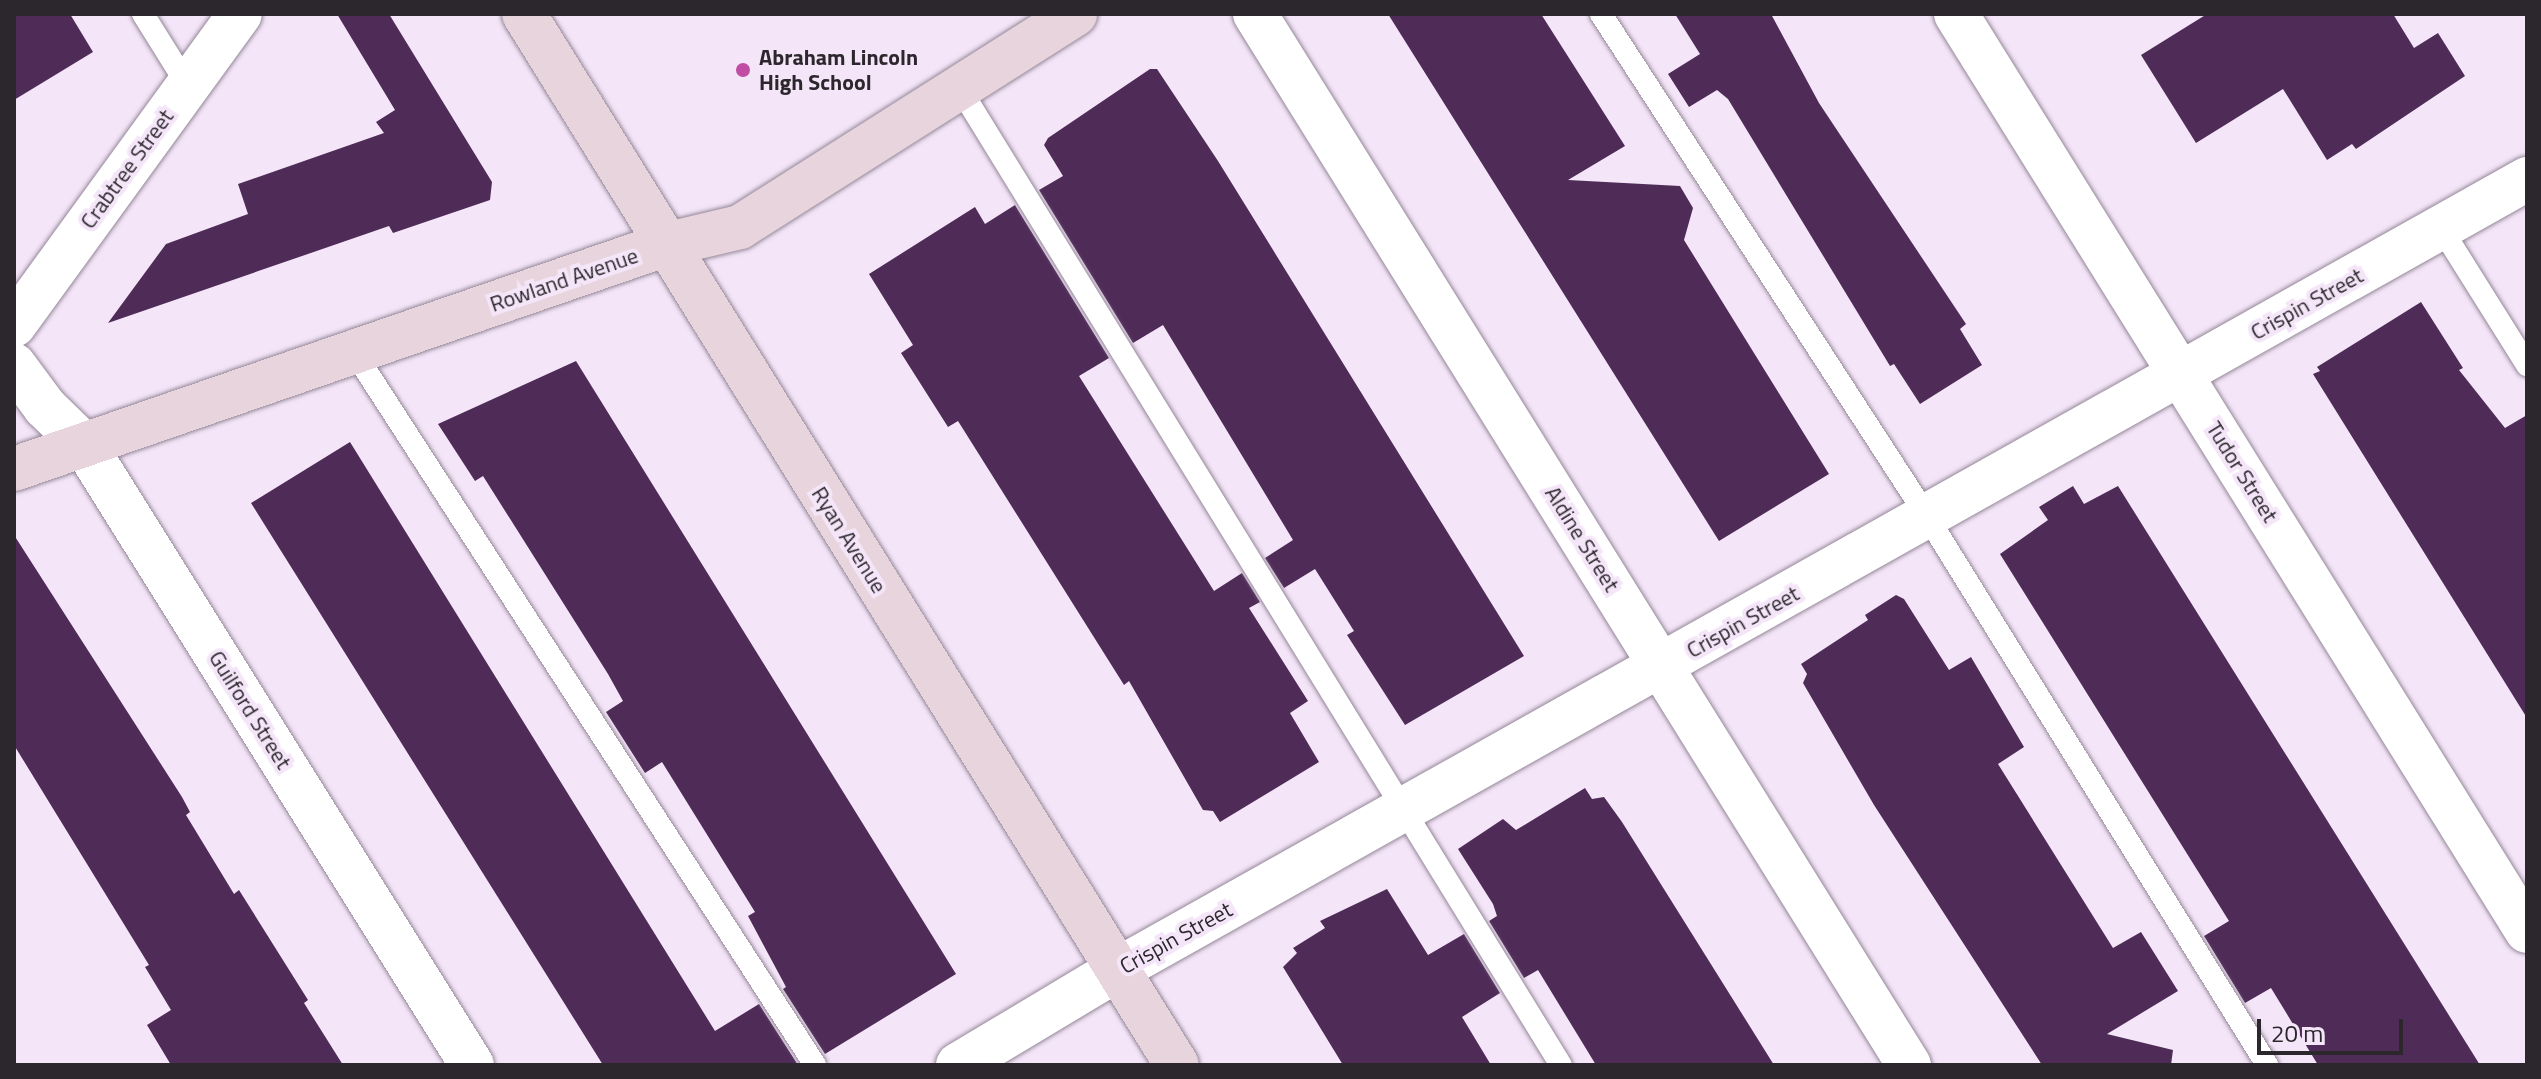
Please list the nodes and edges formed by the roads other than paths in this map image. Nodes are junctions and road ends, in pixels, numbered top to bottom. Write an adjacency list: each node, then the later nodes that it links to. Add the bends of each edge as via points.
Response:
1 (143, 14): 8 (lane)
2 (240, 14): 8 (street, Crabtree Street)
3 (524, 14): 12 (street, Ryan Avenue)
4 (1075, 14): 9 (street, Rowland Avenue)
5 (1255, 14): 21 (street, Aldine Street)
6 (1601, 14): 20 (lane)
7 (1956, 14): 17 (street, Tudor Street)
8 (188, 86): 13 (street, Crabtree Street)
9 (959, 87): 12 (street, Rowland Avenue, via 740,227); 22 (lane)
10 (2527, 179): 11 (street, Crispin Street)
11 (2441, 228): 16 (lane); 17 (street, Crispin Street)
12 (664, 245): 14 (street, Rowland Avenue); 24 (street, Ryan Avenue)
13 (14, 325)
14 (354, 352): 18 (street, Rowland Avenue); 26 (lane)
15 (14, 365): 18 (street, Guilford Street, via 45,407)
16 (2527, 365)
17 (2181, 375): 20 (street, Crispin Street); 23 (street, Tudor Street)
18 (85, 446): 19 (street, Rowland Avenue); 25 (street, Guilford Street)
19 (14, 469)
20 (1928, 518): 21 (street, Crispin Street); 31 (lane)
21 (1662, 668): 22 (street, Crispin Street); 30 (street, Aldine Street)
22 (1405, 812): 24 (street, Crispin Street); 29 (lane)
23 (2527, 931)
24 (1117, 970): 27 (street, Crispin Street); 28 (street, Ryan Avenue)
25 (472, 1065)
26 (815, 1065)
27 (958, 1065)
28 (1177, 1065)
29 (1561, 1065)
30 (1909, 1065)
31 (2267, 1065)

